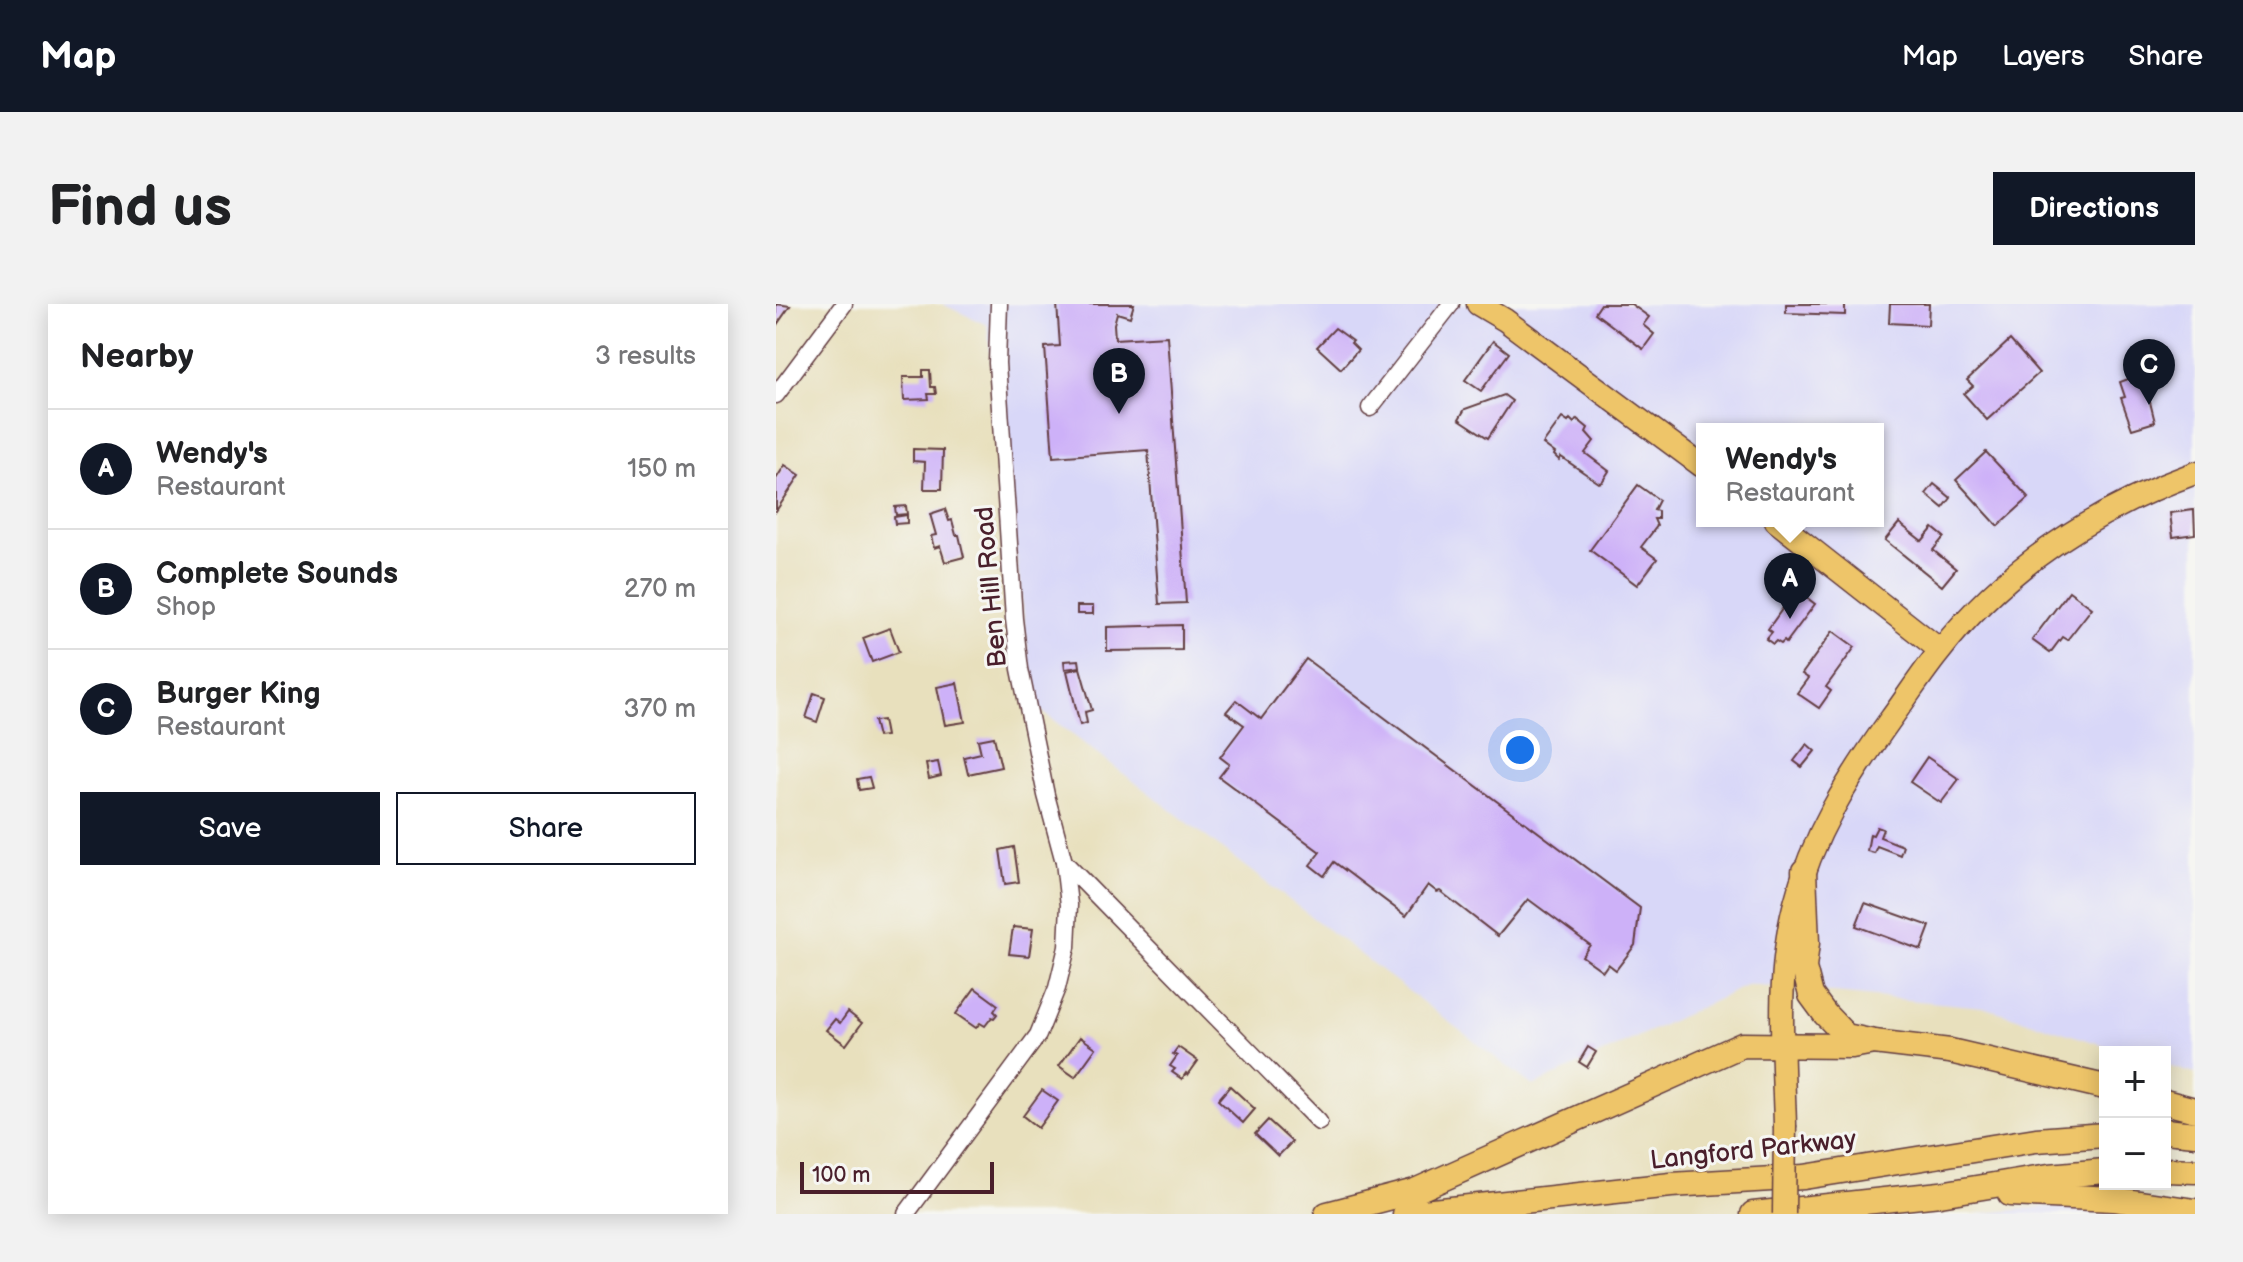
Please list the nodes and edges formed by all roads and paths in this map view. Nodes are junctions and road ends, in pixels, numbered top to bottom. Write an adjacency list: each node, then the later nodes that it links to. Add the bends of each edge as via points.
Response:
1 (844, 304): 5 (street)
2 (999, 304): 11 (street, Ben Hill Road, via 997,363 1020,669)
3 (1451, 304): 6 (street)
4 (1483, 307): 7 (main road)
5 (776, 395)
6 (1370, 408)
7 (1696, 462)
8 (2195, 473): 10 (main road, via 2149,490 2071,532 2001,586)
9 (1784, 527): 10 (main road)
10 (1940, 650): 12 (main road, via 1857,766)
11 (1064, 862): 18 (street); 27 (street, Ben Hill Road, via 1067,947 1038,1035)
12 (1804, 871): 13 (highway, via 1804,968 1811,995 1846,1036); 14 (main road, via 1784,972)
13 (1874, 1042): 14 (highway); 15 (highway, via 1950,1051)
14 (1783, 1047): 28 (highway, via 1742,1045 1415,1191); 31 (main road, bridge)
15 (2099, 1086)
16 (2171, 1104): 17 (highway)
17 (2195, 1110)
18 (1319, 1122)
19 (2171, 1132): 20 (highway)
20 (2195, 1134)
21 (2099, 1135): 29 (highway, Langford Parkway, via 2036,1140 1804,1177 1671,1185)
22 (2171, 1170): 23 (highway)
23 (2195, 1171)
24 (2099, 1172): 25 (highway)
25 (1940, 1194): 26 (highway, via 2113,1199); 30 (highway)
26 (2195, 1211)
27 (906, 1214)
28 (1327, 1214)
29 (1405, 1214)
30 (1753, 1214)
31 (1784, 1214)

